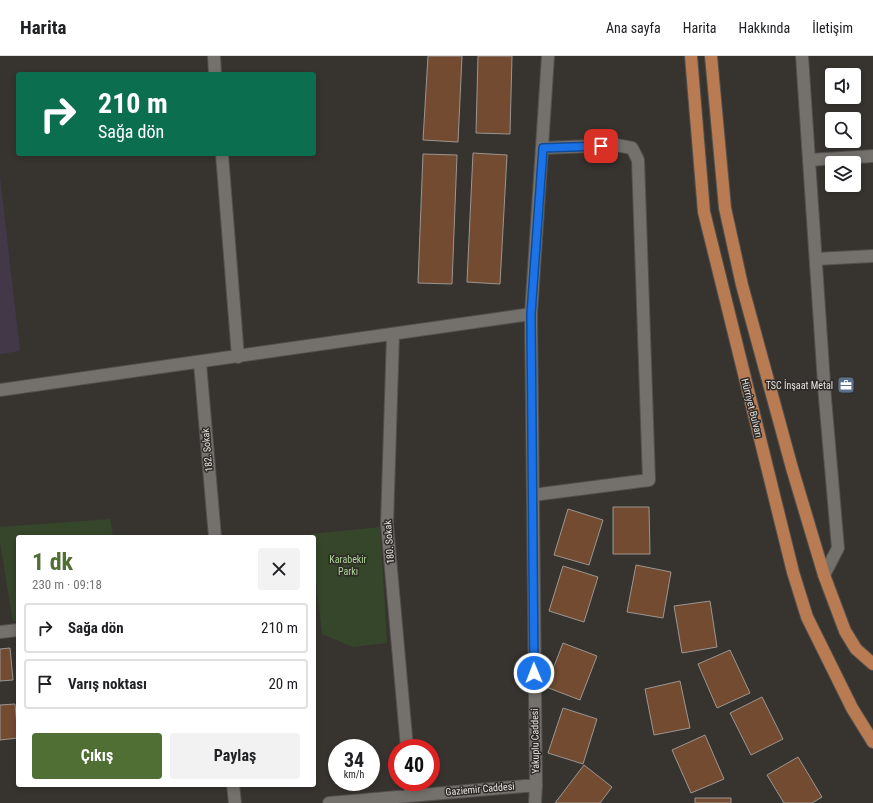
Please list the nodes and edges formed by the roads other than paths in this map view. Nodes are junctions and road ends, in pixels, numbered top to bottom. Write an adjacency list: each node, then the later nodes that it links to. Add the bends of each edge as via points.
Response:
1 (214, 56): 6 (street)
2 (548, 56): 7 (street, Yakuplu Caddesi)
3 (691, 56): 25 (main road, Hürriyet Bulvarı, via 704,212 793,572 807,617 852,708)
4 (711, 56): 20 (main road, via 725,208 744,293)
5 (802, 56): 10 (street)
6 (215, 72)
7 (543, 148): 13 (street, Yakuplu Caddesi); 18 (street, via 616,145 632,148 638,160 649,480)
8 (222, 156): 15 (street)
9 (873, 156): 10 (street)
10 (809, 160): 12 (street)
11 (873, 256): 12 (street)
12 (816, 259): 20 (street, via 838,548)
13 (531, 314): 14 (street); 18 (street, Yakuplu Caddesi)
14 (394, 335): 15 (street); 24 (street, 180. Sokak, via 387,524)
15 (238, 357): 16 (street)
16 (200, 363): 17 (street); 19 (street, 182. Sokak)
17 (0, 390)
18 (533, 495): 26 (street, Yakuplu Caddesi)
19 (214, 535)
20 (824, 575): 23 (main road, via 845,630 856,649)
21 (16, 630): 22 (street)
22 (0, 632)
23 (873, 664)
24 (406, 739)
25 (873, 742)
26 (536, 785): 29 (street, Gaziemir Caddesi); 32 (street, Yakuplu Caddesi)
27 (233, 787): 30 (street)
28 (411, 791): 29 (street)
29 (411, 796): 31 (street, Gaziemir Caddesi)
30 (235, 803)
31 (329, 803)
32 (535, 803)

